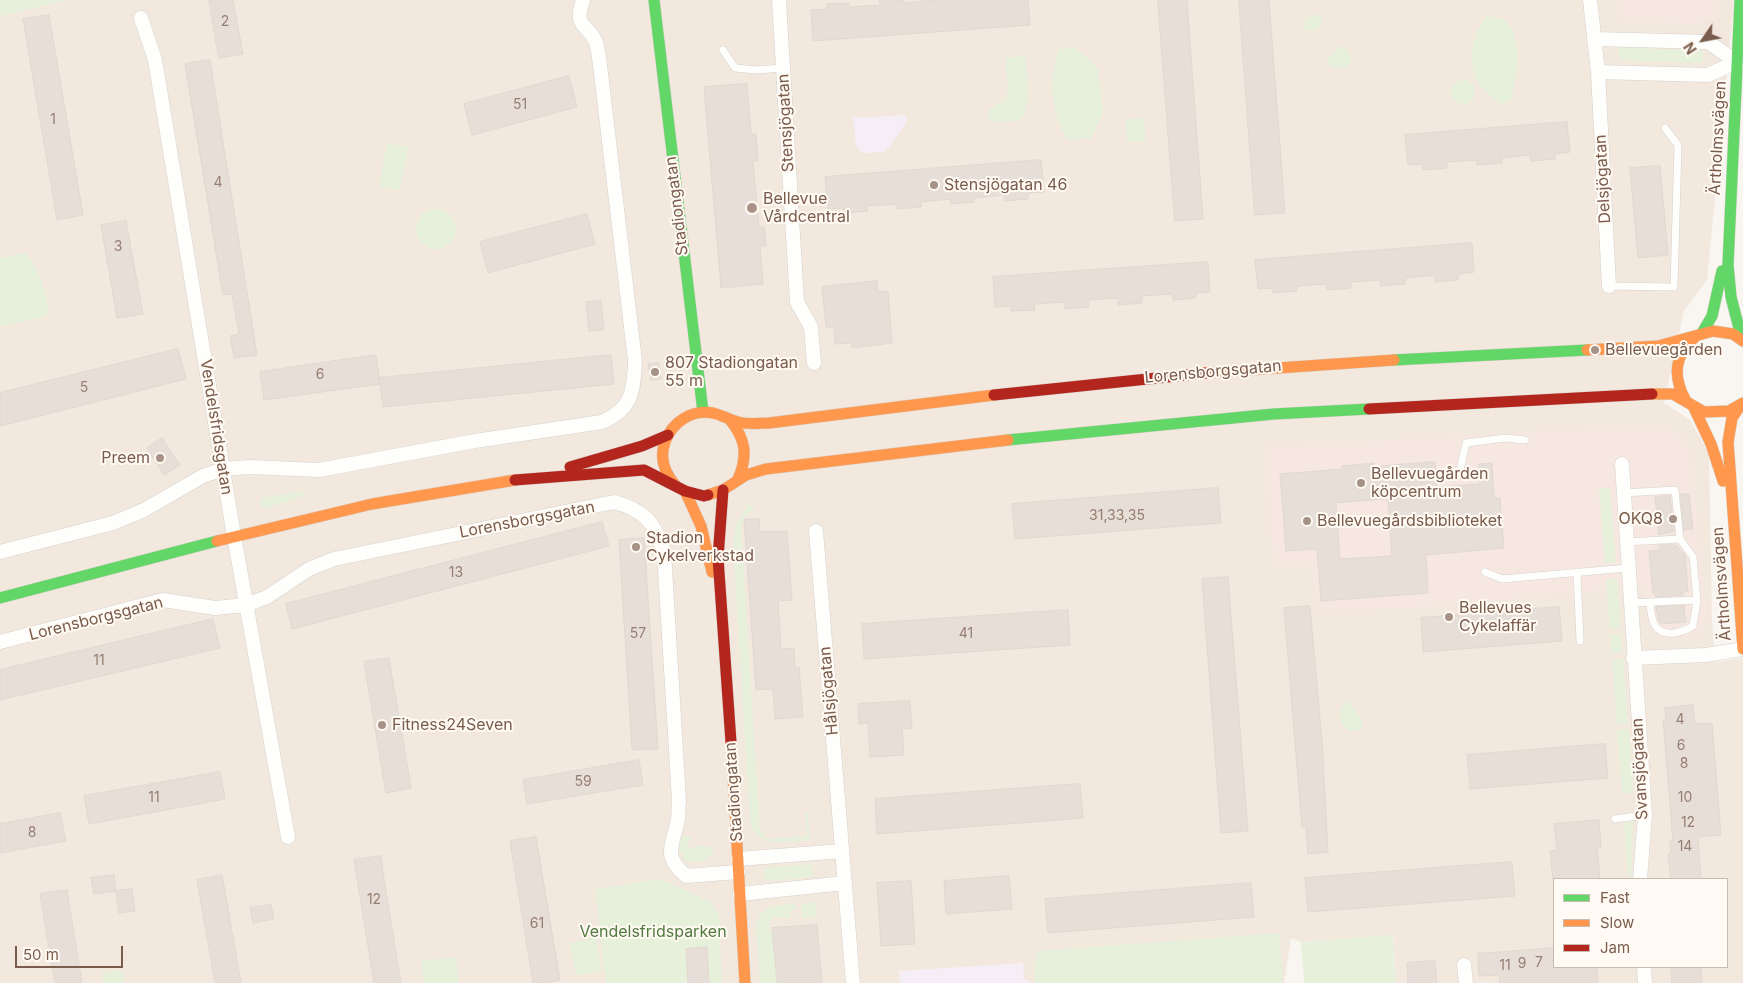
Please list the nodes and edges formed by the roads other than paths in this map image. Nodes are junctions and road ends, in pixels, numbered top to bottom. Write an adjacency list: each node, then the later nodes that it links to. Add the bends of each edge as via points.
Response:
1 (583, 0): 26 (street, via 581,23 596,42 600,66 635,361 635,380 629,401 602,422 319,470)
2 (654, 0): 20 (main road, Stadiongatan)
3 (779, 0): 10 (street, Stensjögatan)
4 (1590, 0): 7 (street, Delsjögatan)
5 (1740, 0): 9 (main road, Ärtholmsvägen)
6 (141, 18): 26 (street, Vendelsfridsgatan, via 154,60)
7 (1594, 39): 9 (street, via 1708,42); 11 (street, Delsjögatan)
8 (723, 50): 10 (lane, via 734,68)
9 (1740, 62): 11 (street, via 1708,75); 13 (main road, Ärtholmsvägen)
10 (783, 68): 17 (street, Stensjögatan, via 797,302 811,327)
11 (1598, 72): 14 (street, Delsjögatan)
12 (1665, 128): 14 (lane, via 1678,145 1674,287)
13 (1729, 247): 15 (main road, Ärtholmsvägen, via 1715,305); 16 (main road, Ärtholmsvägen, via 1730,287)
14 (1609, 286)
15 (1699, 334): 16 (main road, Lorensborgsgatan, via 1723,331); 18 (main road, via 1682,348 1675,366 1679,390); 21 (main road, Lorensborgsgatan, via 1658,346 1632,349 1222,370 1052,387 769,423)
16 (1743, 340)
17 (814, 363)
18 (1690, 404): 19 (main road, Lorensborgsgatan, via 1704,412 1717,413); 28 (main road, Lorensborgsgatan, via 1673,394 1642,394 1274,414 971,444 766,469); 32 (main road, Ärtholmsvägen, via 1711,444)
19 (1741, 404): 32 (main road, Ärtholmsvägen, via 1732,418 1728,442)
20 (703, 412): 21 (main road, Lorensborgsgatan); 22 (main road, Lorensborgsgatan, via 687,416)
21 (730, 420): 28 (main road, via 745,444 746,457)
22 (668, 435): 27 (main road, Lorensborgsgatan, via 642,446); 29 (main road, via 662,456 668,476)
23 (1525, 440): 25 (lane, via 1506,438 1466,443)
24 (1622, 464): 31 (street, Svansjögatan)
25 (1461, 466)
26 (223, 469): 34 (street, Vendelsfridsgatan); 37 (street, via 184,485 144,510 113,523)
27 (534, 478): 29 (main road, Lorensborgsgatan, via 644,470); 34 (main road, Lorensborgsgatan, via 372,504)
28 (738, 479): 30 (main road, Lorensborgsgatan)
29 (680, 488): 30 (main road, Lorensborgsgatan, via 704,496); 42 (main road, Stadiongatan, via 701,526)
30 (722, 490): 42 (main road, Stadiongatan, via 718,524)
31 (1623, 493): 35 (lane, via 1675,490); 36 (street, Svansjögatan)
32 (1734, 516): 49 (main road, Ärtholmsvägen)
33 (816, 531): 54 (street, Hålsjögatan)
34 (234, 536): 41 (main road, Lorensborgsgatan); 46 (street, Vendelsfridsgatan)
35 (1680, 539): 36 (lane); 43 (lane, via 1693,557)
36 (1626, 542): 38 (street, Svansjögatan)
37 (0, 552)
38 (1628, 568): 40 (lane); 45 (street, Svansjögatan)
39 (1485, 572): 40 (lane, via 1502,579)
40 (1576, 572): 47 (lane)
41 (0, 598)
42 (719, 600): 55 (main road, Stadiongatan)
43 (1697, 600): 44 (lane); 44 (lane, via 1693,626 1686,631 1667,634 1654,625)
44 (1650, 602): 45 (lane)
45 (1630, 603): 50 (street, Svansjögatan)
46 (246, 605): 48 (street, Lorensborgsgatan, via 215,608 163,600); 53 (street, Vendelsfridsgatan); 55 (street, Lorensborgsgatan, via 267,598 309,569 334,559 614,502 636,510 651,521 664,552 679,801 678,823 670,853 678,870 686,876)
47 (1580, 641)
48 (0, 642)
49 (1743, 649): 50 (street, via 1706,655)
50 (1634, 658): 51 (street, Svansjögatan)
51 (1645, 815): 52 (lane); 56 (street, Svansjögatan)
52 (1615, 819)
53 (288, 837)
54 (842, 851): 55 (street); 57 (street, Hålsjögatan)
55 (738, 866): 58 (main road, Stadiongatan)
56 (1640, 878)
57 (845, 883): 58 (street); 62 (street, Hålsjögatan)
58 (740, 894): 61 (main road, Stadiongatan)
59 (1464, 965): 63 (street)
60 (1644, 968): 64 (street)
61 (746, 983)
62 (853, 983)
63 (1466, 983)
64 (1644, 983)

